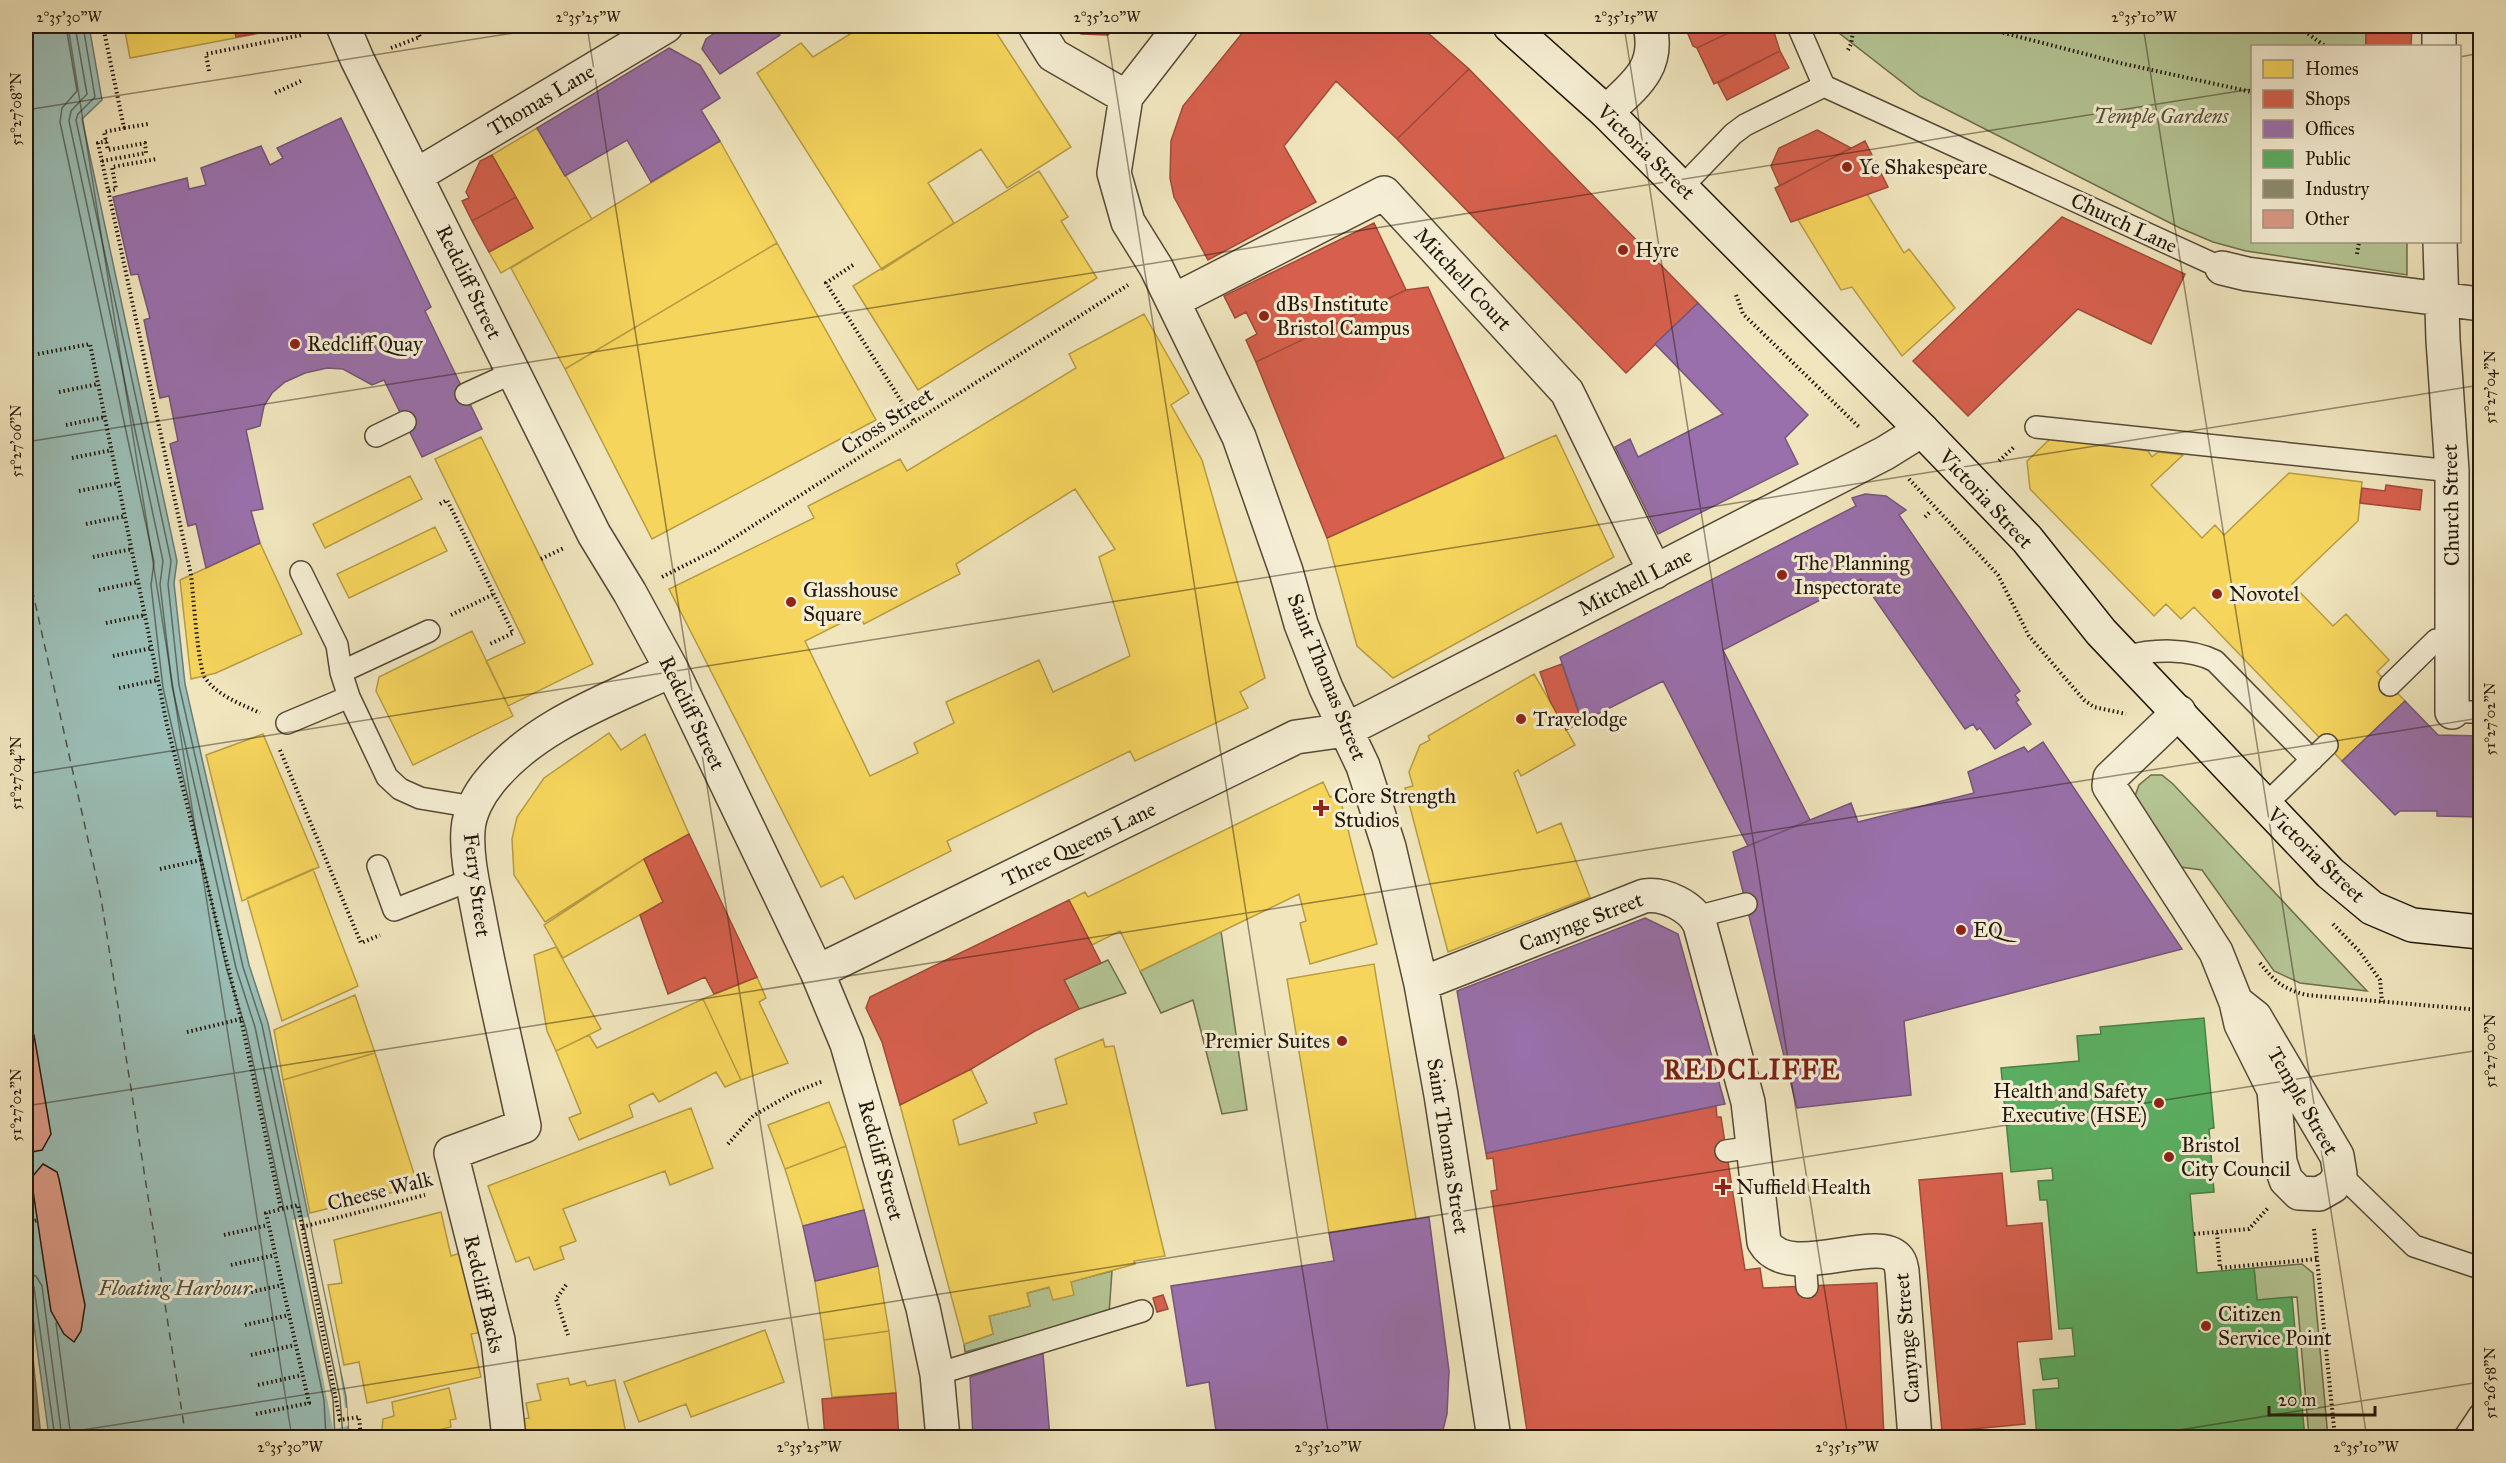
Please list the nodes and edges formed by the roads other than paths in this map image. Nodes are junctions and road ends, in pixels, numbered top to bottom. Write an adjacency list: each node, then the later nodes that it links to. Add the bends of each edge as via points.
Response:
1 (343, 26): 13 (street, Redcliff Street)
2 (666, 26): 13 (street, Thomas Lane)
3 (1035, 26): 11 (street, via 1053,55)
4 (1181, 26): 11 (street)
5 (1650, 26): 12 (street, via 1654,44 1651,62 1639,80)
6 (1798, 26): 10 (lane)
7 (2439, 26): 9 (street)
8 (1495, 28): 12 (street, Victoria Street)
9 (2439, 45)
10 (1824, 86): 14 (lane, via 1745,125); 16 (lane, Church Lane)
11 (1126, 97): 18 (street, Saint Thomas Street, via 1114,173 1128,222)
12 (1606, 112): 14 (street, Victoria Street)
13 (417, 176): 20 (street, Redcliff Street)
14 (1682, 187): 24 (street, Victoria Street)
15 (2440, 243): 17 (street, Church Street)
16 (2222, 268): 17 (street, Church Lane)
17 (2441, 299): 19 (street, Church Lane); 26 (street, Church Street)
18 (1173, 301): 28 (street, Mitchell Court, via 1384,193 1567,392); 38 (street, Saint Thomas Street, via 1239,437 1301,624)
19 (2481, 304)
20 (514, 372): 21 (lane); 32 (street, Redcliff Street, via 594,534)
21 (466, 394)
22 (405, 423): 25 (lane)
23 (2036, 427): 26 (lane)
24 (1922, 430): 28 (street, Mitchell Lane); 31 (street, Victoria Street, via 2027,539 2101,632)
25 (376, 436)
26 (2451, 471): 30 (street, Church Street)
27 (301, 572): 33 (lane, via 337,645)
28 (1655, 572): 38 (street, Mitchell Lane)
29 (429, 631): 33 (lane)
30 (2452, 640): 34 (lane, via 2436,640); 37 (street, Church Street)
31 (2126, 657): 36 (street, Victoria Street); 41 (lane, via 2147,652 2180,653 2215,661)
32 (672, 670): 43 (street, Ferry Street, via 527,745 489,782); 49 (street, Redcliff Street)
33 (341, 672): 35 (lane)
34 (2390, 685)
35 (349, 697): 39 (lane); 43 (lane, via 387,777 400,789 420,798)
36 (2179, 712): 42 (street, Victoria Street); 51 (street, Temple Street, via 2110,778 2109,786 2216,952)
37 (2466, 712)
38 (1346, 730): 49 (street, Three Queens Lane, via 1296,737); 50 (street, Saint Thomas Street, via 1363,766 1386,836)
39 (282, 732)
40 (2327, 745): 41 (lane)
41 (2312, 760): 42 (lane)
42 (2265, 805): 48 (street, Victoria Street, via 2330,873 2372,909 2412,925)
43 (474, 807): 45 (street, Ferry Street, via 468,829)
44 (378, 866): 45 (lane, via 394,910)
45 (473, 879): 52 (street, Ferry Street, via 524,1126)
46 (1746, 904): 47 (lane)
47 (1696, 917): 50 (street, Canynge Street, via 1691,910 1654,895 1585,910); 61 (street, Canynge Street, via 1748,1102 1740,1149 1764,1242 1770,1252 1806,1273 1877,1252 1896,1256 1900,1261)
48 (2479, 931)
49 (817, 972): 56 (street, Redcliff Street, via 856,1070 923,1308)
50 (1421, 984): 60 (street, Saint Thomas Street)
51 (2236, 1002): 53 (street, Temple Street, via 2255,1017 2337,1156); 53 (street, Temple Street, via 2241,1024 2274,1090 2280,1161 2286,1180 2299,1193 2319,1194 2333,1186)
52 (450, 1143): 58 (street, Redcliff Backs, via 498,1340)
53 (2340, 1174): 54 (lane, via 2414,1246)
54 (2481, 1268)
55 (1142, 1311): 56 (lane)
56 (937, 1374): 59 (street, Redcliff Street)
57 (2481, 1414): 62 (lane)
58 (509, 1437)
59 (943, 1437)
60 (1494, 1437)
61 (1915, 1437)
62 (2464, 1437)

